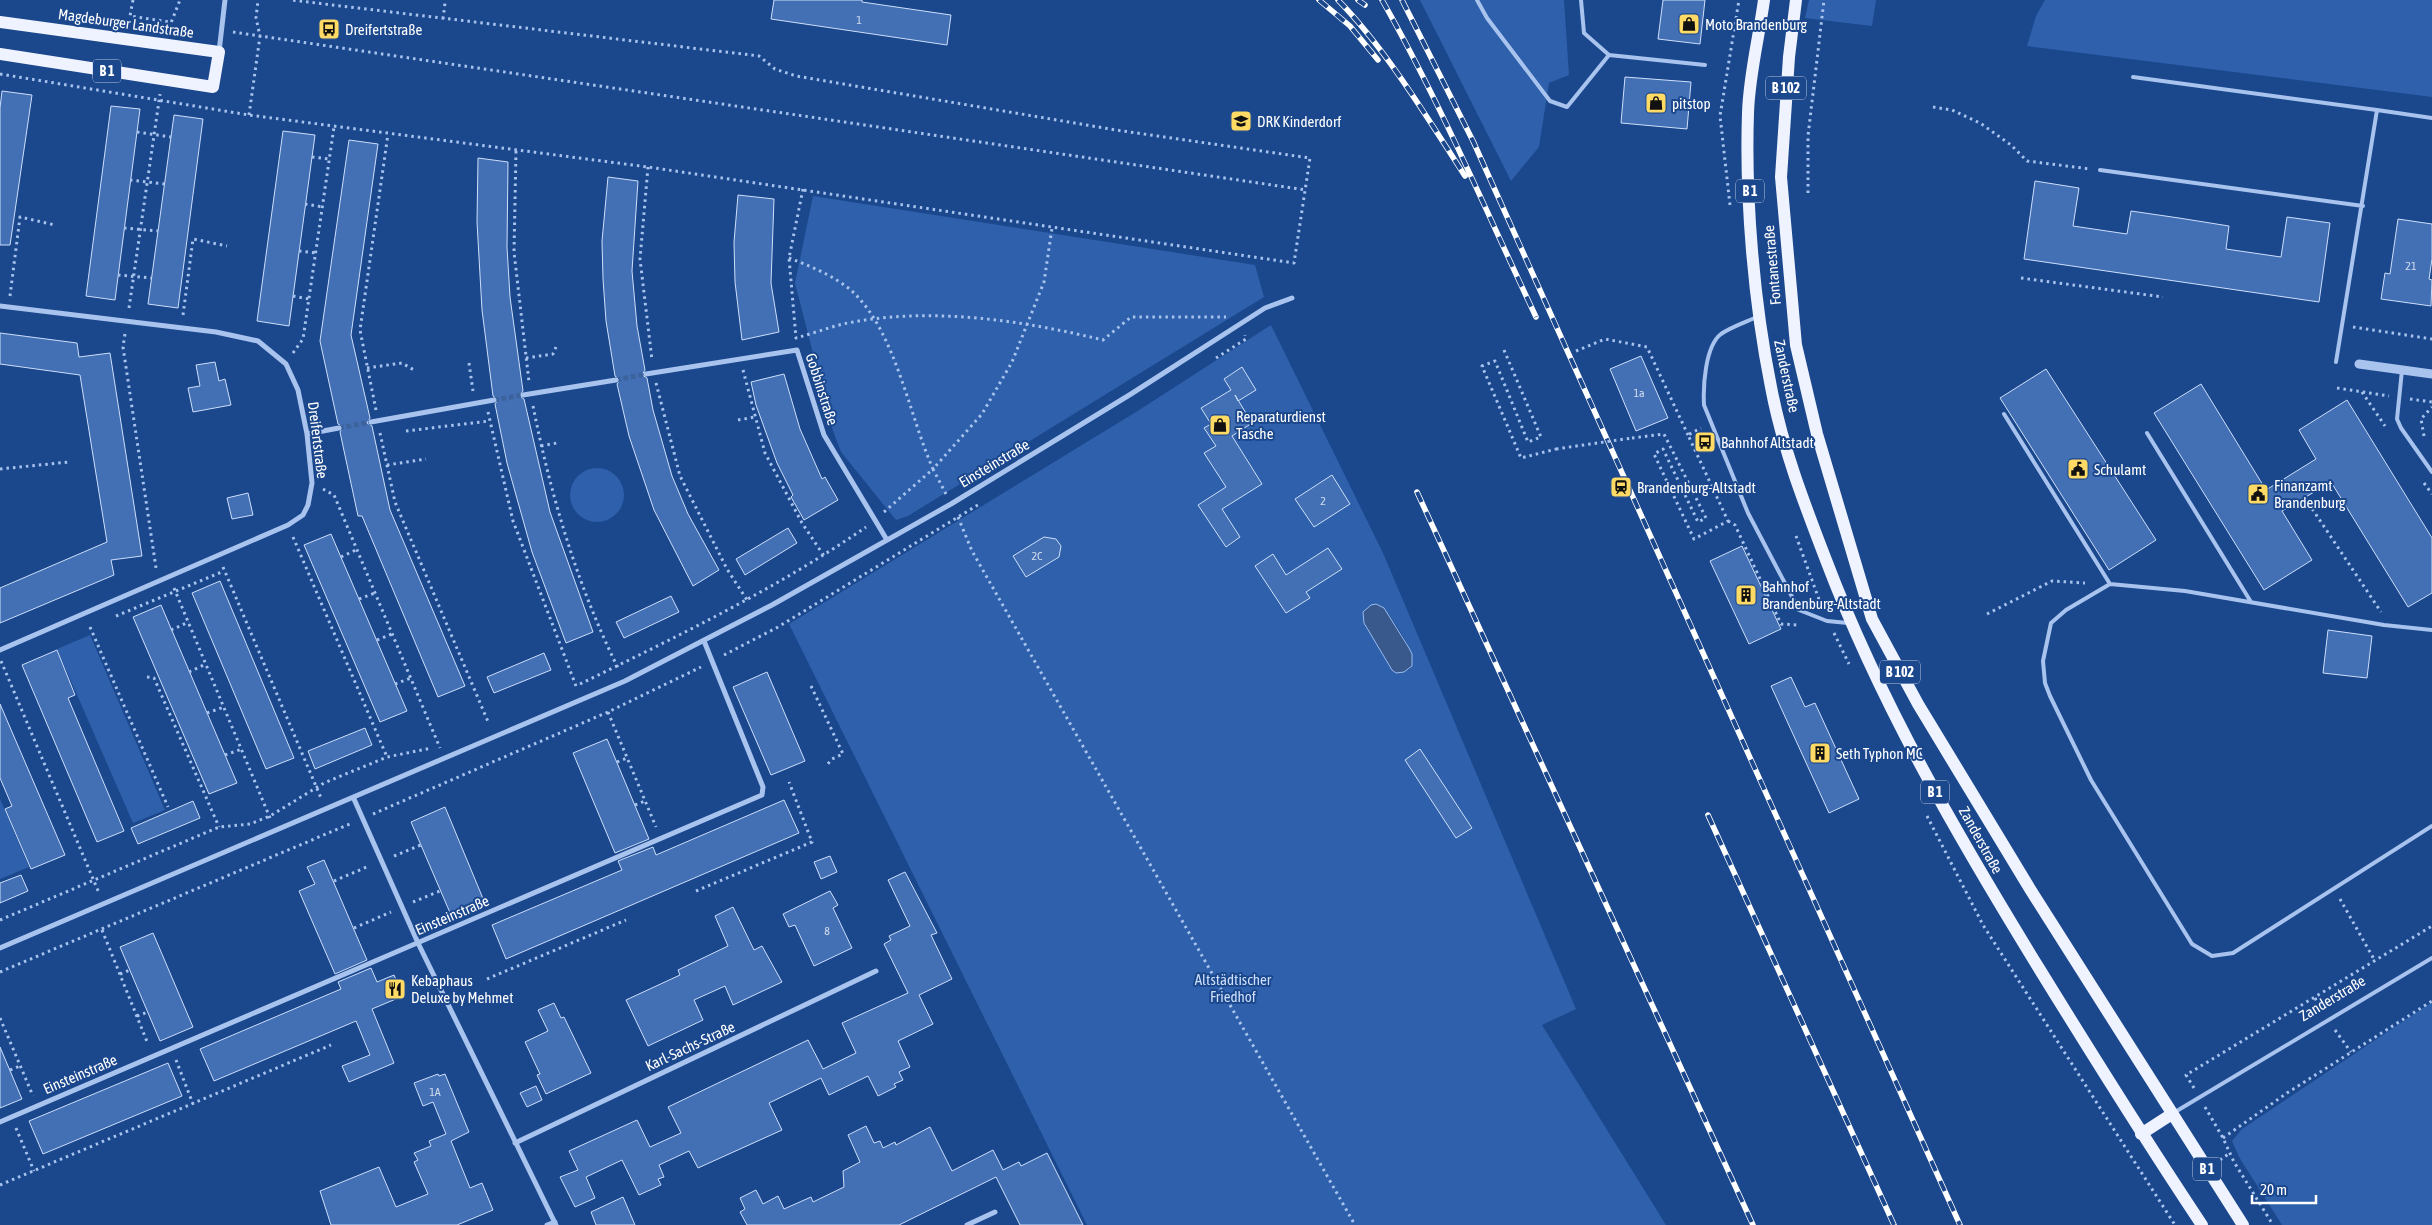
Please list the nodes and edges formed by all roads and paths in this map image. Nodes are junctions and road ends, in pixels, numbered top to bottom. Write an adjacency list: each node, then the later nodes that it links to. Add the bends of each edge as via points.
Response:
1 (133, 0): 14 (path, via 130,16)
2 (225, 0): 15 (street)
3 (258, 0): 16 (path, via 256,18)
4 (291, 0): 12 (path)
5 (1478, 0): 19 (lane, via 1487,18 1550,102 1567,107)
6 (1581, 0): 19 (lane, via 1584,33)
7 (1739, 0): 47 (path, via 1720,116)
8 (1764, 0): 68 (main road, Fontanestraße / B 1, via 1748,111 1750,217)
9 (1796, 0): 110 (main road, Fontanestraße / B 102, via 1781,177 1796,345)
10 (1824, 0): 43 (path, via 1808,136)
11 (445, 2): 12 (path)
12 (443, 19): 42 (path, via 759,56 775,69 796,76 1116,130 1310,158)
13 (0, 22): 17 (main road, Magdeburger Landstraße / B 1)
14 (170, 22)
15 (222, 30): 16 (path); 17 (street)
16 (260, 36): 26 (path); 42 (path)
17 (219, 52): 18 (main road, B 1, via 213,87)
18 (0, 54)
19 (1609, 55): 20 (lane)
20 (1704, 65)
21 (0, 74): 23 (path)
22 (2133, 78): 25 (lane)
23 (159, 102): 26 (path); 30 (path)
24 (1933, 107): 37 (path, via 1952,110 1980,123 2011,144 2028,161)
25 (2378, 110): 27 (lane); 46 (lane)
26 (249, 115): 28 (path)
27 (2432, 118)
28 (334, 127): 31 (path); 35 (path)
29 (137, 132): 30 (path)
30 (154, 134): 32 (path); 39 (path)
31 (388, 134): 33 (path); 84 (path, via 360,330)
32 (171, 136)
33 (516, 151): 36 (path); 78 (path, via 514,252)
34 (312, 157): 35 (path)
35 (329, 159): 45 (path)
36 (648, 166): 41 (path); 87 (path, via 640,259)
37 (2100, 170): 46 (lane)
38 (130, 180): 39 (path)
39 (147, 182): 40 (path); 51 (path)
40 (164, 184)
41 (803, 189): 50 (path); 56 (path)
42 (1306, 190): 50 (path, via 1294,263)
43 (1808, 193)
44 (305, 204): 45 (path)
45 (322, 206): 55 (path)
46 (2363, 206): 72 (lane)
47 (1730, 207)
48 (55, 225): 66 (path, via 20,217)
49 (124, 228): 51 (path)
50 (1052, 228): 71 (path, via 1044,282)
51 (140, 229): 52 (path); 58 (path)
52 (158, 231)
53 (227, 246): 73 (path, via 193,239)
54 (299, 251): 55 (path)
55 (316, 253): 63 (path)
56 (789, 258): 69 (path, via 815,268 852,291); 69 (path, via 796,338 843,324)
57 (118, 275): 58 (path)
58 (134, 276): 59 (path); 70 (path)
59 (151, 278)
60 (2021, 278): 62 (path)
61 (293, 296): 63 (path)
62 (2163, 297)
63 (309, 298): 82 (path, via 303,338)
64 (1292, 298): 123 (street, Einsteinstraße, via 1266,308)
65 (0, 306): 66 (street, Dreifertstraße)
66 (9, 307): 70 (street, Dreifertstraße)
67 (1215, 315): 71 (path, via 1130,317 1103,340)
68 (1759, 316): 103 (lane, via 1721,334 1712,344 1703,388 1704,405); 143 (main road, Zanderstraße / B 1, via 1771,390 1797,485)
69 (876, 320): 71 (path, via 958,318); 118 (path)
70 (127, 321): 73 (street, Dreifertstraße); 133 (path, via 124,347 155,564)
71 (1028, 324): 118 (path, via 1012,362 982,414)
72 (2341, 326): 74 (path); 80 (lane)
73 (181, 328): 82 (street, Dreifertstraße, via 258,341)
74 (2432, 339)
75 (556, 347): 78 (path, via 553,354)
76 (1504, 350): 125 (path, bridge, via 1541,436 1528,442 1495,361 1482,366 1521,458 1664,434 1706,518 1698,522 1663,449 1654,454 1694,539)
77 (1576, 351): 111 (path, via 1605,339 1647,347)
78 (526, 358): 91 (path)
79 (741, 359): 87 (street, Gobbinstraße); 98 (path); 124 (street, Gobbinstraße, via 797,350 824,435)
80 (2336, 362)
81 (469, 363): 95 (path)
82 (286, 364): 108 (street, Dreifertstraße, via 298,390)
83 (2359, 364): 86 (street)
84 (368, 368): 85 (path, via 402,363); 99 (path)
85 (414, 370)
86 (2402, 370): 89 (street); 120 (lane, via 2397,419)
87 (654, 373): 88 (street, Gobbinstraße); 137 (path, via 680,476 727,569)
88 (646, 374)
89 (2432, 374)
90 (616, 380): 91 (street)
91 (530, 394): 92 (street); 114 (path)
92 (523, 395)
93 (494, 400): 94 (street)
94 (485, 402): 95 (street); 101 (path)
95 (476, 404): 99 (street)
96 (2432, 407): 112 (path, via 2421,419 2423,436)
97 (2004, 414): 134 (lane)
98 (755, 417): 100 (path); 130 (path, via 765,453 802,523)
99 (378, 420): 102 (street); 109 (path)
100 (738, 420)
101 (489, 421): 105 (path); 159 (path, via 513,521)
102 (371, 422)
103 (1712, 423): 111 (path); 143 (lane, via 1748,513 1799,610)
104 (339, 428): 108 (street)
105 (397, 432)
106 (389, 433): 109 (path)
107 (2147, 433): 138 (lane)
108 (307, 434): 121 (street, Dreifertstraße)
109 (381, 434): 117 (path)
110 (1817, 434): 194 (main road, Zanderstraße / B 102, via 1872,619 1918,704)
111 (1688, 435): 125 (path)
112 (2428, 442)
113 (557, 443): 114 (path)
114 (541, 446): 153 (path, via 556,508 597,623)
115 (426, 459): 117 (path)
116 (69, 462): 119 (path)
117 (387, 464): 167 (path, via 395,502)
118 (933, 469): 123 (path); 124 (path)
119 (0, 470)
120 (2432, 472)
121 (312, 483): 126 (street, Dreifertstraße, via 303,515); 128 (path, via 334,494)
122 (2306, 498): 139 (path)
123 (951, 504): 127 (street, Einsteinstraße); 237 (path, via 972,551)
124 (875, 521): 127 (street, Gobbinstraße); 130 (path)
125 (1728, 521): 142 (path, via 1735,525)
126 (288, 525): 129 (street, Dreifertstraße); 173 (path)
127 (887, 540): 149 (street, Einsteinstraße)
128 (356, 550): 131 (path); 135 (path)
129 (218, 556): 132 (street, Dreifertstraße); 179 (path)
130 (824, 556): 137 (path)
131 (341, 557)
132 (169, 576): 133 (street, Dreifertstraße); 141 (path)
133 (161, 580): 150 (street, Dreifertstraße)
134 (2110, 584): 138 (lane, via 2185,591); 140 (path, via 2052,581); 193 (lane, via 2066,610 2051,623 2043,661 2045,683 2091,780 2192,944 2212,956 2233,954)
135 (375, 593): 136 (path); 147 (path)
136 (359, 599)
137 (747, 600): 153 (path)
138 (2251, 602): 146 (lane)
139 (2380, 612)
140 (1987, 614)
141 (189, 622): 145 (path); 152 (path)
142 (1782, 624)
143 (1850, 624): 228 (main road, Zanderstraße / B 1, via 1897,723 1982,876)
144 (90, 627): 184 (path)
145 (172, 630)
146 (2432, 630)
147 (392, 634): 148 (path); 156 (path)
148 (377, 640)
149 (704, 641): 157 (street, Einsteinstraße); 188 (street, Einsteinstraße, via 763,787 762,795)
150 (0, 650)
151 (0, 659): 191 (path)
152 (206, 664): 154 (path); 163 (path)
153 (617, 666): 157 (path); 159 (path)
154 (189, 672)
155 (147, 677): 187 (path, via 154,678)
156 (410, 678): 158 (path); 170 (path)
157 (624, 681): 162 (path); 174 (street, Einsteinstraße)
158 (395, 684)
159 (576, 686): 161 (path)
160 (811, 686): 177 (path, via 843,754)
161 (568, 689)
162 (634, 700)
163 (224, 707): 165 (path); 171 (path)
164 (608, 712): 175 (path)
165 (207, 713)
166 (497, 720): 167 (path)
167 (488, 724): 168 (path)
168 (480, 728)
169 (447, 742): 170 (path)
170 (439, 746): 173 (path); 174 (path)
171 (242, 748): 172 (path); 180 (path)
172 (225, 755)
173 (388, 756): 179 (path)
174 (444, 758): 181 (street, Einsteinstraße)
175 (627, 758): 176 (path); 182 (path)
176 (617, 762)
177 (826, 766)
178 (789, 782): 196 (path, via 812,842)
179 (316, 787): 185 (path); 187 (path, via 270,816 250,824)
180 (262, 797)
181 (354, 799): 185 (street, Einsteinstraße); 190 (street)
182 (645, 801): 183 (path); 188 (path)
183 (635, 805)
184 (168, 808)
185 (326, 810): 197 (street, Einsteinstraße)
186 (2432, 826): 193 (lane)
187 (219, 827): 191 (path)
188 (660, 838): 204 (street, Einsteinstraße)
189 (421, 845): 190 (path)
190 (382, 861): 192 (path); 198 (street)
191 (94, 881): 197 (path); 199 (path)
192 (334, 881)
193 (2334, 888): 207 (path)
194 (2030, 889): 225 (main road, Zanderstraße / B 1)
195 (440, 890): 198 (path)
196 (696, 892)
197 (104, 904): 205 (street, Einsteinstraße)
198 (403, 907): 202 (path); 204 (street)
199 (0, 920)
200 (626, 920): 211 (path)
201 (2432, 926): 207 (path)
202 (354, 928)
203 (102, 930): 210 (path)
204 (418, 943): 217 (street, Einsteinstraße); 230 (street)
205 (0, 948)
206 (2432, 958): 222 (lane, Zanderstraße)
207 (2375, 961): 221 (path)
208 (130, 970): 210 (path)
209 (876, 972): 230 (street, Karl-Sachs-Straße)
210 (120, 974): 214 (path)
211 (487, 979)
212 (2432, 1001): 229 (path, via 2287,1093)
213 (148, 1012): 214 (path)
214 (137, 1016): 218 (path)
215 (0, 1019): 219 (path)
216 (331, 1045): 223 (path)
217 (171, 1049): 218 (street, Einsteinstraße); 223 (path)
218 (153, 1057): 224 (street, Einsteinstraße)
219 (20, 1066): 220 (path); 224 (path)
220 (10, 1070)
221 (2186, 1076)
222 (2200, 1096): 225 (lane, Zanderstraße); 229 (path)
223 (193, 1104): 231 (path)
224 (38, 1106): 226 (street, Einsteinstraße)
225 (2172, 1114): 228 (main road, Zanderstraße); 239 (main road, Zanderstraße / B 1)
226 (11, 1117): 227 (street, Einsteinstraße); 231 (path)
227 (0, 1122)
228 (2141, 1134): 238 (main road, Zanderstraße / B 1)
229 (2223, 1138): 240 (path, via 2234,1162)
230 (515, 1143): 234 (street)
231 (34, 1171): 232 (path)
232 (0, 1186)
233 (995, 1212): 236 (street)
234 (556, 1223): 235 (street)
235 (547, 1225)
236 (967, 1225)
237 (1355, 1225)
238 (2202, 1225)
239 (2243, 1225)
240 (2274, 1225)

